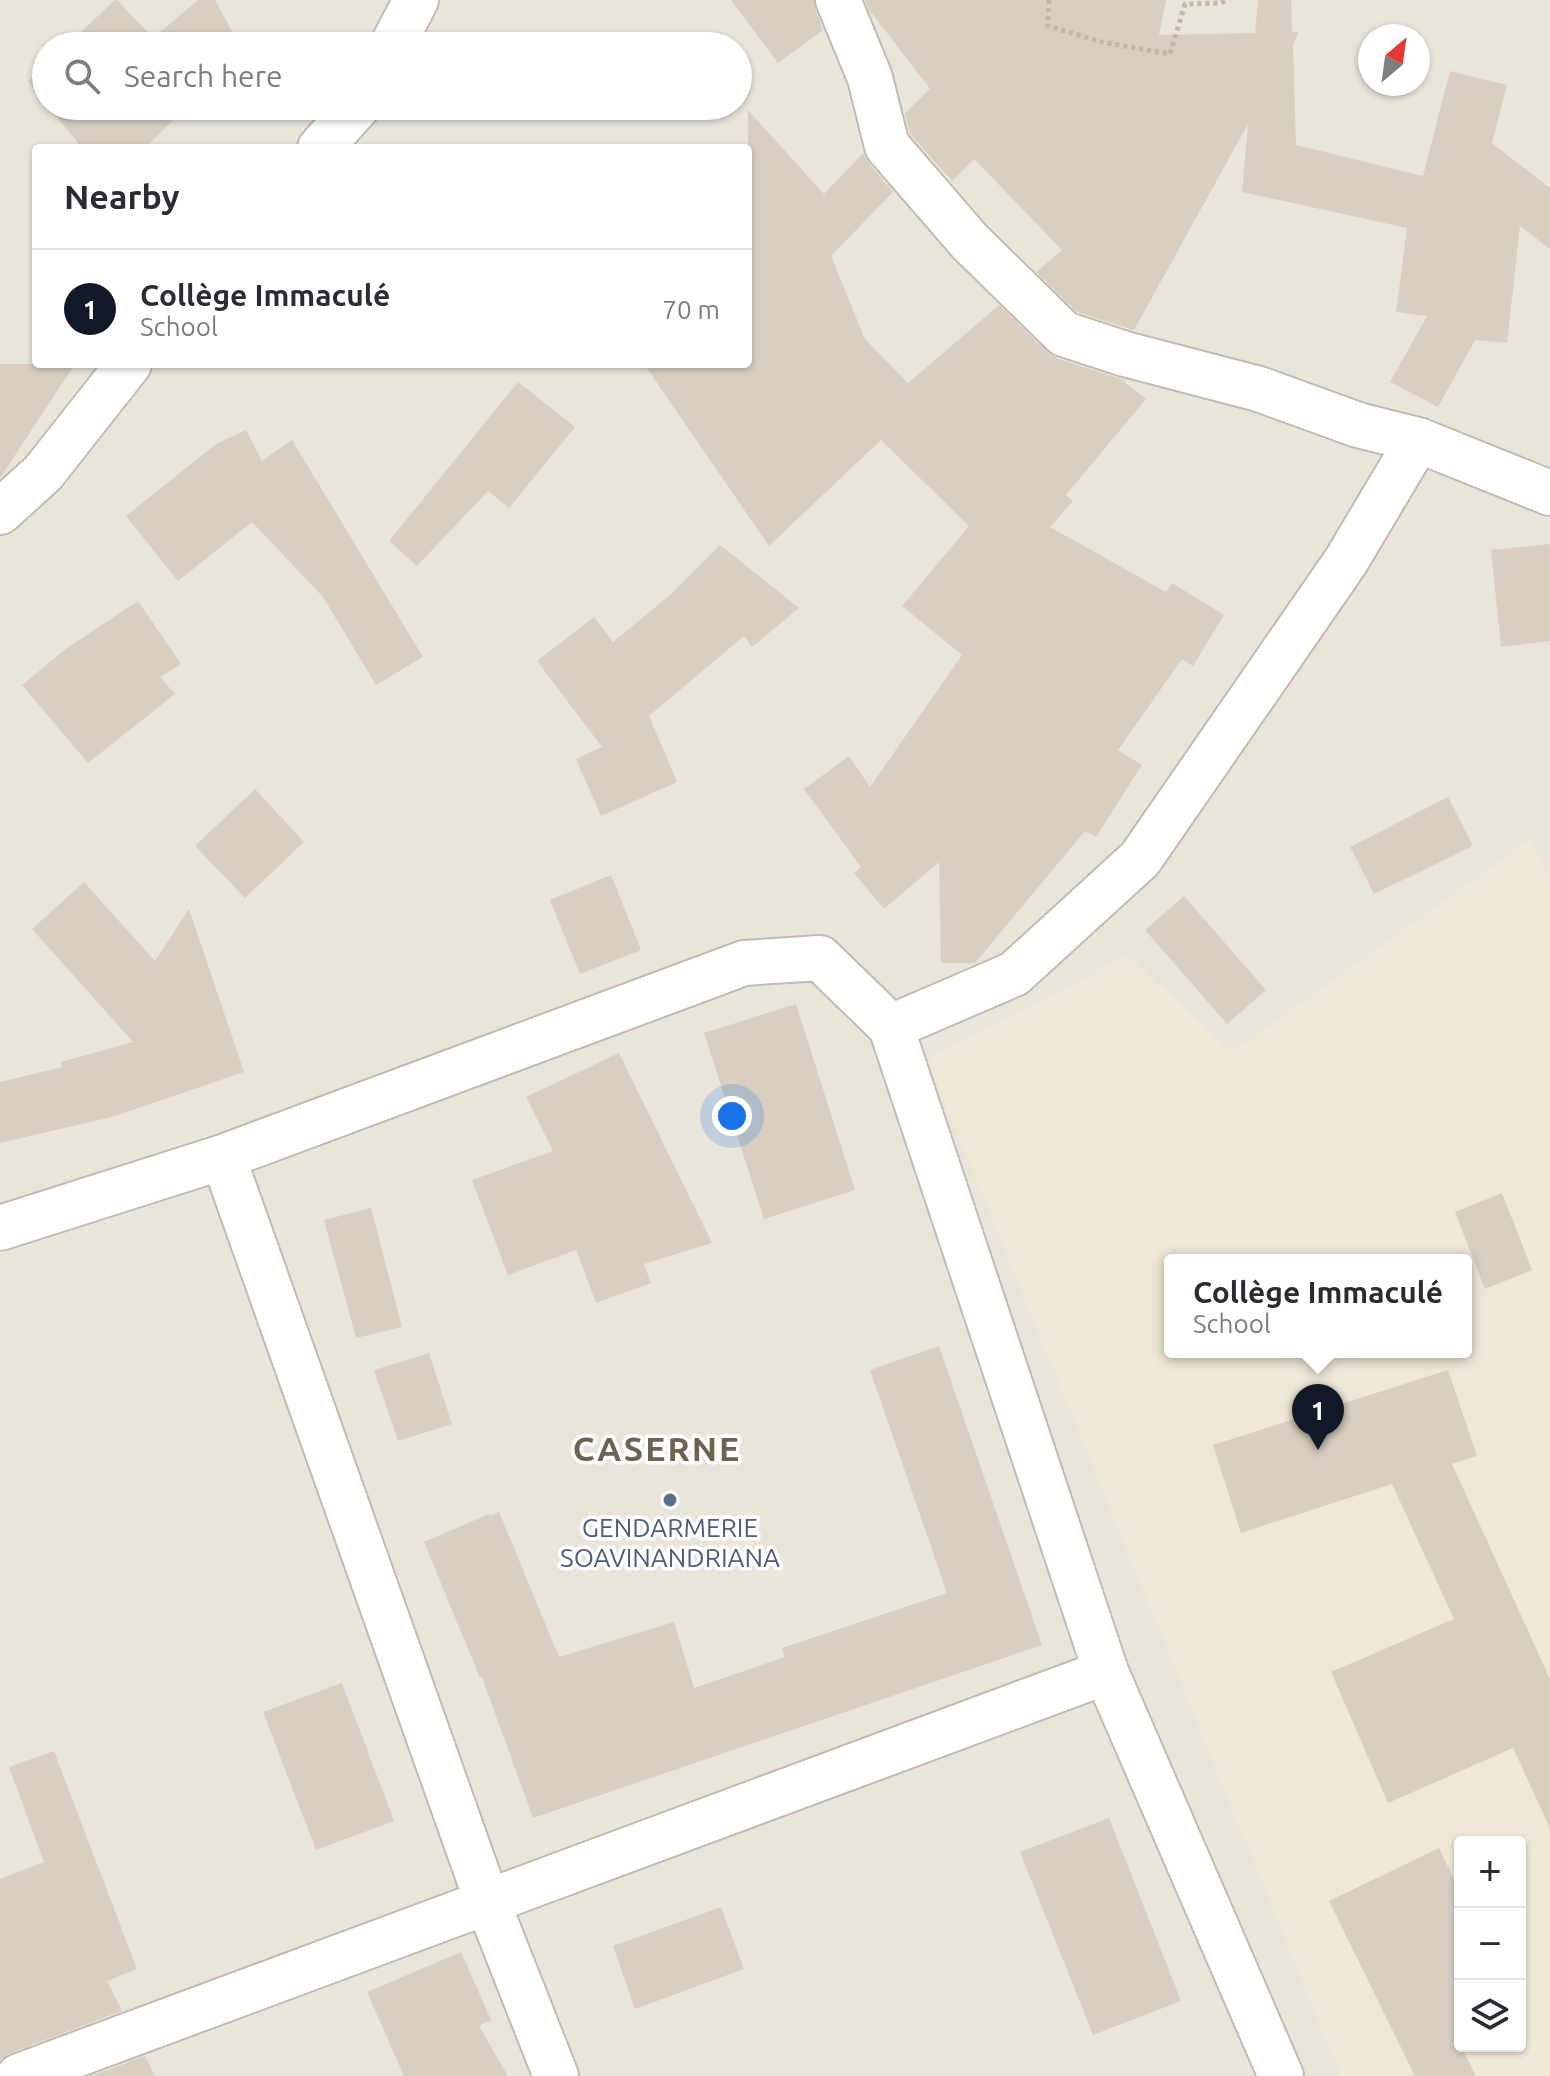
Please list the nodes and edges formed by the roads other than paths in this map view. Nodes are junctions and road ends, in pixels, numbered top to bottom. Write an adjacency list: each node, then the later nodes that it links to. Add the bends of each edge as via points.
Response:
1 (416, 0): 3 (street)
2 (838, 0): 7 (street, via 870,78 887,146 970,242 1064,334)
3 (399, 32)
4 (345, 120): 5 (street)
5 (324, 144)
6 (126, 368): 9 (street, via 43,473)
7 (1418, 440): 8 (street); 10 (street, via 1346,561 1140,859 1014,974)
8 (1550, 493)
9 (0, 512)
10 (891, 1027): 11 (street, via 820,958 744,963); 13 (street)
11 (223, 1157): 12 (street); 14 (street)
12 (0, 1228)
13 (1106, 1672): 14 (street); 17 (street)
14 (487, 1901): 15 (street); 16 (street)
15 (19, 2076)
16 (556, 2076)
17 (1281, 2076)

